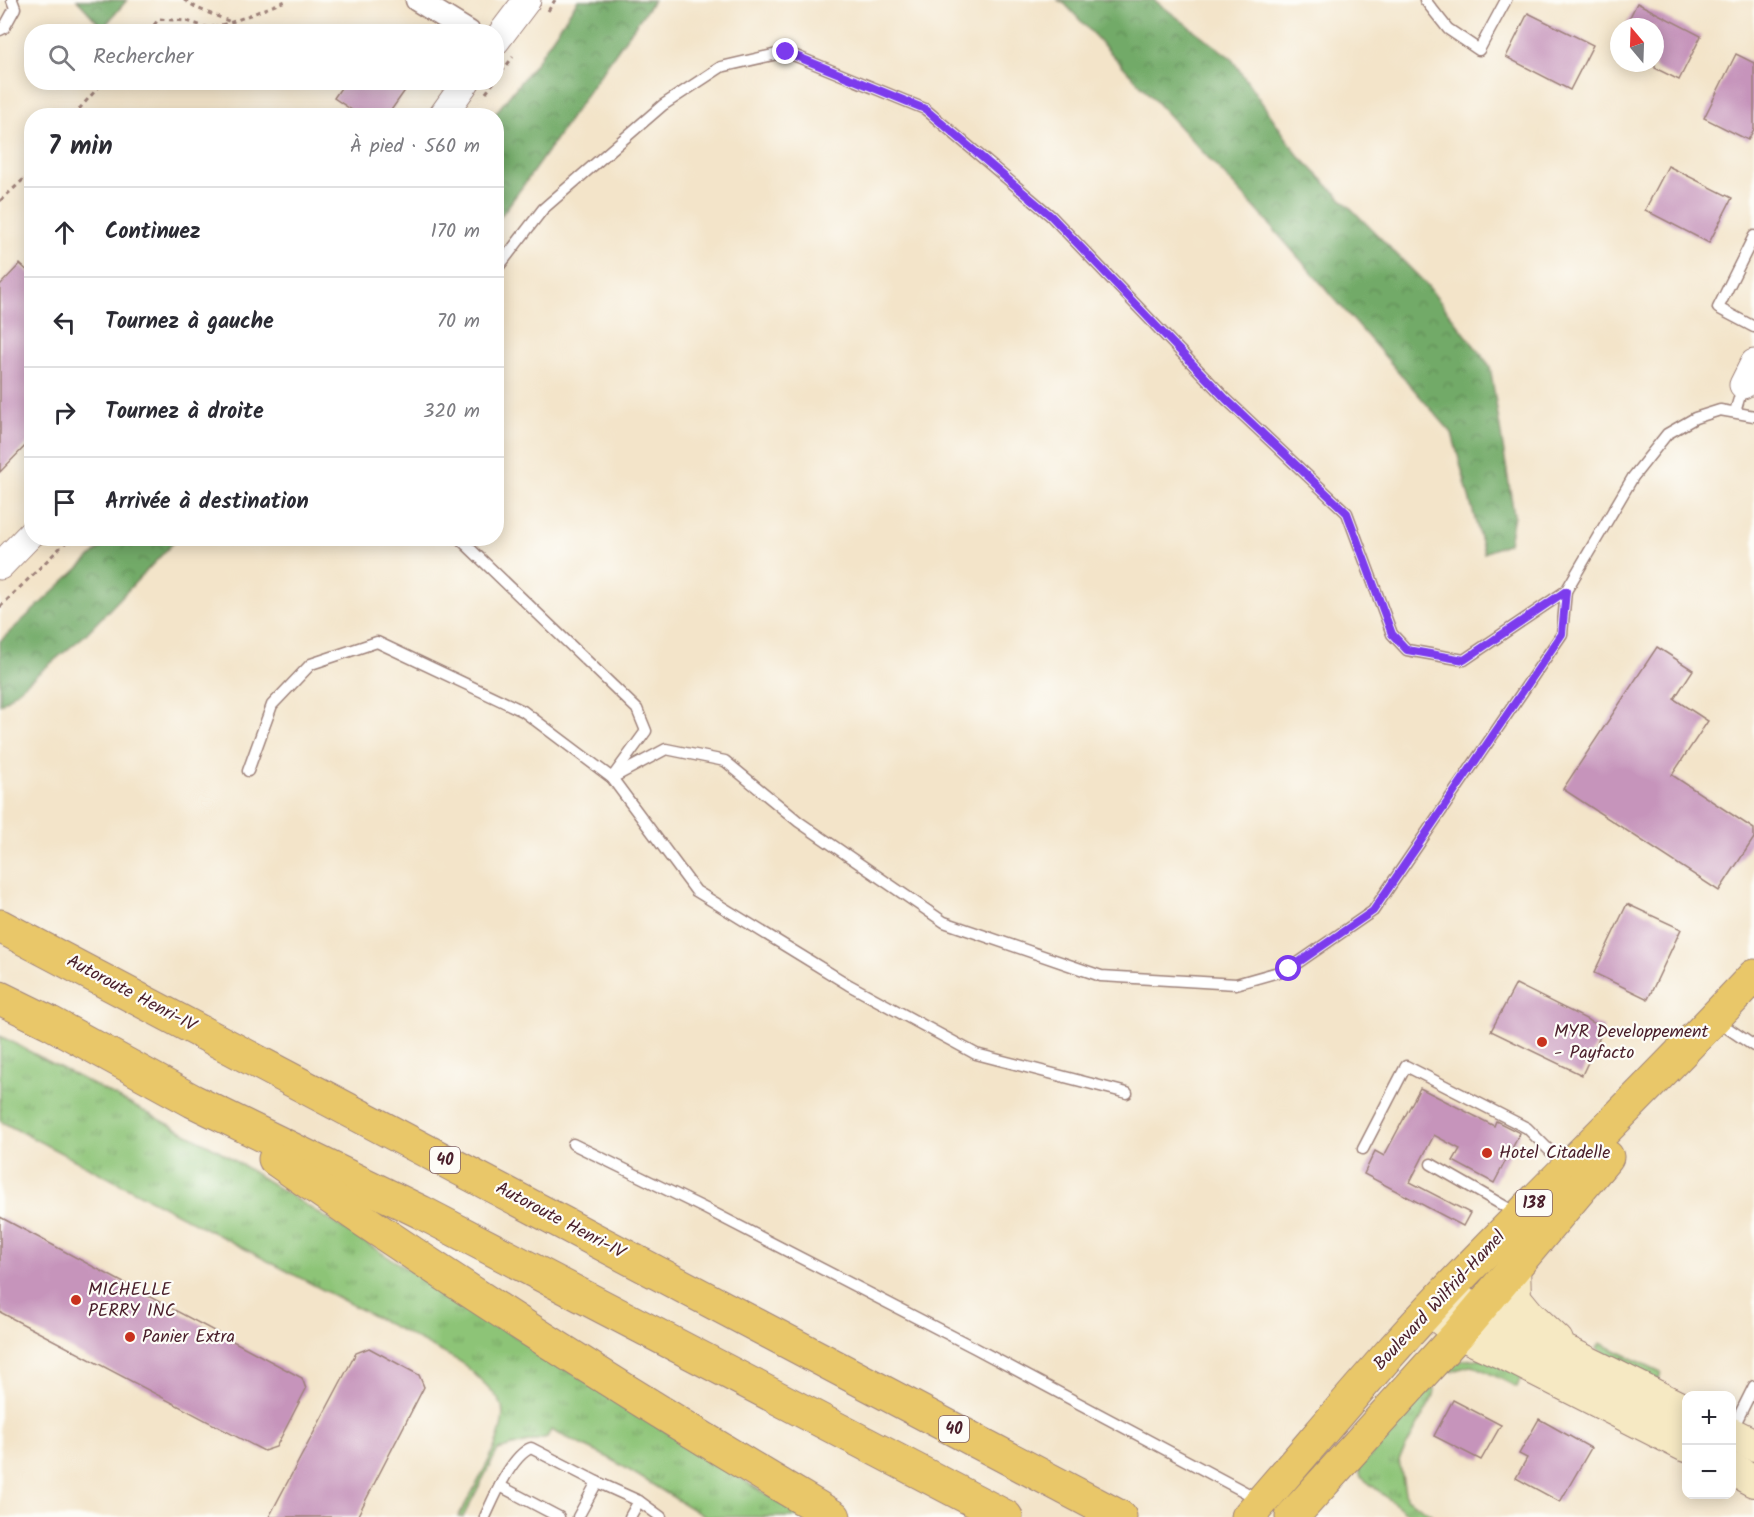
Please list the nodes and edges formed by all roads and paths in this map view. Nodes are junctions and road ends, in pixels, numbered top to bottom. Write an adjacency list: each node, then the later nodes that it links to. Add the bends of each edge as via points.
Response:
1 (12, 0): 13 (lane, via 15,8)
2 (184, 0): 8 (path)
3 (288, 0): 8 (path)
4 (417, 0): 12 (street)
5 (527, 0): 14 (street)
6 (1425, 0): 7 (lane, via 1448,29 1479,50)
7 (1506, 0)
8 (232, 22): 11 (path)
9 (155, 24): 10 (path, via 159,19)
10 (196, 24)
11 (224, 24)
12 (456, 24)
13 (0, 30)
14 (504, 30)
15 (96, 90): 17 (path)
16 (460, 90): 18 (street)
17 (80, 108)
18 (448, 108)
19 (24, 179): 20 (path)
20 (0, 201)
21 (1754, 236): 23 (lane, via 1718,308)
22 (504, 260): 31 (lane, via 543,209 663,105 721,67 786,52 925,109 1051,216 1226,399 1347,513 1392,634 1407,650 1464,660)
23 (1754, 327)
24 (1749, 374): 25 (lane)
25 (1735, 412): 26 (lane); 31 (lane, via 1720,410 1695,418 1667,434 1633,477)
26 (1754, 416)
27 (24, 541): 30 (street)
28 (62, 546): 32 (path)
29 (467, 546): 34 (lane, via 637,709 645,731)
30 (0, 566)
31 (1566, 591): 34 (lane, via 1562,634 1373,911 1289,969 1236,984 1101,976 944,922 799,822 725,761 666,749)
32 (0, 607)
33 (248, 771): 34 (lane, via 272,705 311,664 378,642 523,711)
34 (612, 778): 43 (lane, via 696,891 828,972 976,1054)
35 (0, 914): 38 (main road)
36 (0, 926): 38 (main road, Autoroute Henri-IV / 40)
37 (1754, 976): 40 (main road, Boulevard Wilfrid-Hamel / 138)
38 (101, 978): 73 (main road, Autoroute Henri-IV / 40)
39 (0, 998): 44 (main road)
40 (1714, 1019): 41 (main road, Boulevard Wilfrid-Hamel / 138); 42 (lane)
41 (1692, 1043): 48 (main road, Boulevard Wilfrid-Hamel / 138); 50 (main road, Boulevard Wilfrid-Hamel / 138, via 1605,1160)
42 (1754, 1046)
43 (1127, 1093)
44 (193, 1101): 71 (main road, via 397,1244); 72 (main road, via 421,1212)
45 (573, 1144): 65 (lane, via 975,1348)
46 (1362, 1149): 48 (lane, via 1406,1066 1527,1128)
47 (1431, 1164): 49 (lane)
48 (1570, 1167): 49 (main road, Boulevard Wilfrid-Hamel / 138)
49 (1521, 1215): 51 (main road, Boulevard Wilfrid-Hamel / 138)
50 (1514, 1266): 52 (main road, Boulevard Wilfrid-Hamel / 138); 53 (main road, via 1515,1298)
51 (1439, 1300): 52 (main road); 65 (main road, Boulevard Wilfrid-Hamel / 138)
52 (1467, 1323): 53 (main road); 58 (main road, via 1507,1355); 74 (main road, Boulevard Wilfrid-Hamel / 138)
53 (1573, 1356): 55 (main road)
54 (1754, 1386): 56 (lane)
55 (1682, 1409)
56 (1736, 1422)
57 (1736, 1435): 59 (main road)
58 (1684, 1445)
59 (1754, 1445)
60 (1736, 1472): 61 (main road)
61 (1754, 1481)
62 (597, 1482): 63 (lane, via 531,1448 520,1455); 64 (lane); 68 (lane)
63 (500, 1486): 66 (lane); 67 (lane)
64 (639, 1501): 69 (lane); 70 (lane)
65 (1255, 1509)
66 (485, 1517)
67 (559, 1517)
68 (578, 1517)
69 (630, 1517)
70 (662, 1517)
71 (834, 1517)
72 (1006, 1517)
73 (1120, 1517)
74 (1292, 1517)

